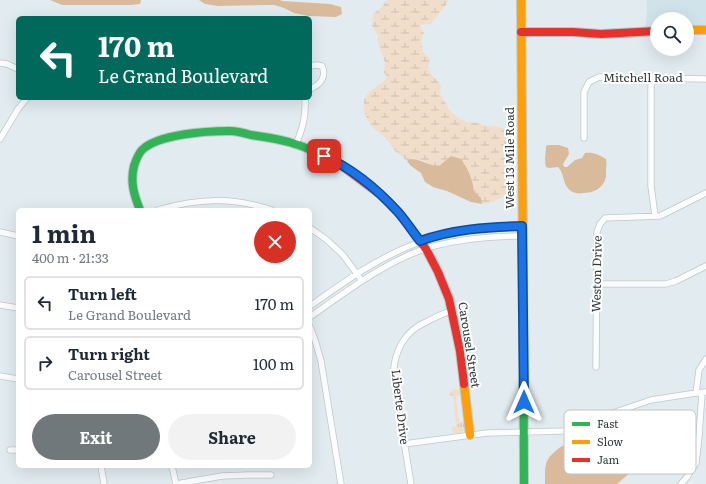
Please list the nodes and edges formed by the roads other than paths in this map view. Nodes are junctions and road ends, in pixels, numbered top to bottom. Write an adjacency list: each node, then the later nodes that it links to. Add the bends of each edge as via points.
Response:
1 (521, 0): 5 (street, West 13 Mile Road)
2 (694, 30): 3 (street)
3 (706, 30)
4 (650, 31): 5 (street, via 601,34)
5 (521, 32): 22 (street, West 13 Mile Road)
6 (0, 63): 8 (street)
7 (312, 66): 11 (street, via 322,66 324,77)
8 (16, 68)
9 (651, 78): 10 (street, Mitchell Road); 14 (street, Mitchell Road, via 599,77 589,82 584,92); 21 (street, via 651,186)
10 (706, 79)
11 (312, 88)
12 (25, 100): 15 (street)
13 (304, 100): 16 (street, via 305,118)
14 (584, 138)
15 (0, 139)
16 (296, 144): 18 (street, Carousel Street, via 231,131 168,136 142,150 136,159 132,175); 27 (street, Carousel Street, via 337,162 363,180 398,212)
17 (706, 193): 21 (street, Weston Drive, via 660,216)
18 (139, 208)
19 (164, 208): 20 (street, via 176,204 219,200)
20 (264, 208)
21 (655, 216): 32 (street, Weston Drive, via 605,218 597,232)
22 (522, 226): 26 (street, West 13 Mile Road); 27 (street, via 466,230)
23 (312, 229): 30 (street, via 338,250)
24 (0, 232): 25 (street)
25 (16, 236)
26 (522, 236): 28 (street, via 468,240); 46 (street, West 13 Mile Road)
27 (420, 241): 28 (street, Carousel Street); 30 (street, via 397,250)
28 (426, 249): 31 (street); 36 (street, Carousel Street, via 438,272)
29 (706, 266): 32 (street, via 666,284)
30 (357, 273): 31 (street); 34 (street)
31 (362, 280): 37 (street)
32 (597, 284): 40 (street, Weston Drive)
33 (0, 305): 35 (street)
34 (312, 305)
35 (16, 308)
36 (452, 311): 47 (street, Carousel Street, via 460,351); 48 (street, Liberte Drive, via 443,313 416,328 398,350 393,374)
37 (312, 316)
38 (312, 332): 58 (street, via 321,361)
39 (706, 361): 43 (street, via 699,370)
40 (596, 367)
41 (0, 376): 42 (street)
42 (16, 378)
43 (701, 393): 44 (street, via 651,400); 51 (street)
44 (622, 410)
45 (564, 431): 46 (street)
46 (524, 432): 47 (street); 60 (street, West 13 Mile Road)
47 (470, 435): 48 (street)
48 (404, 444): 59 (street, Liberte Drive)
49 (10, 450): 50 (street)
50 (16, 450)
51 (696, 463)
52 (101, 468): 56 (street)
53 (172, 468): 57 (street)
54 (690, 474): 61 (street)
55 (271, 476): 57 (street, via 222,476)
56 (104, 484)
57 (176, 484)
58 (341, 484)
59 (411, 484)
60 (524, 484)
61 (681, 484)

